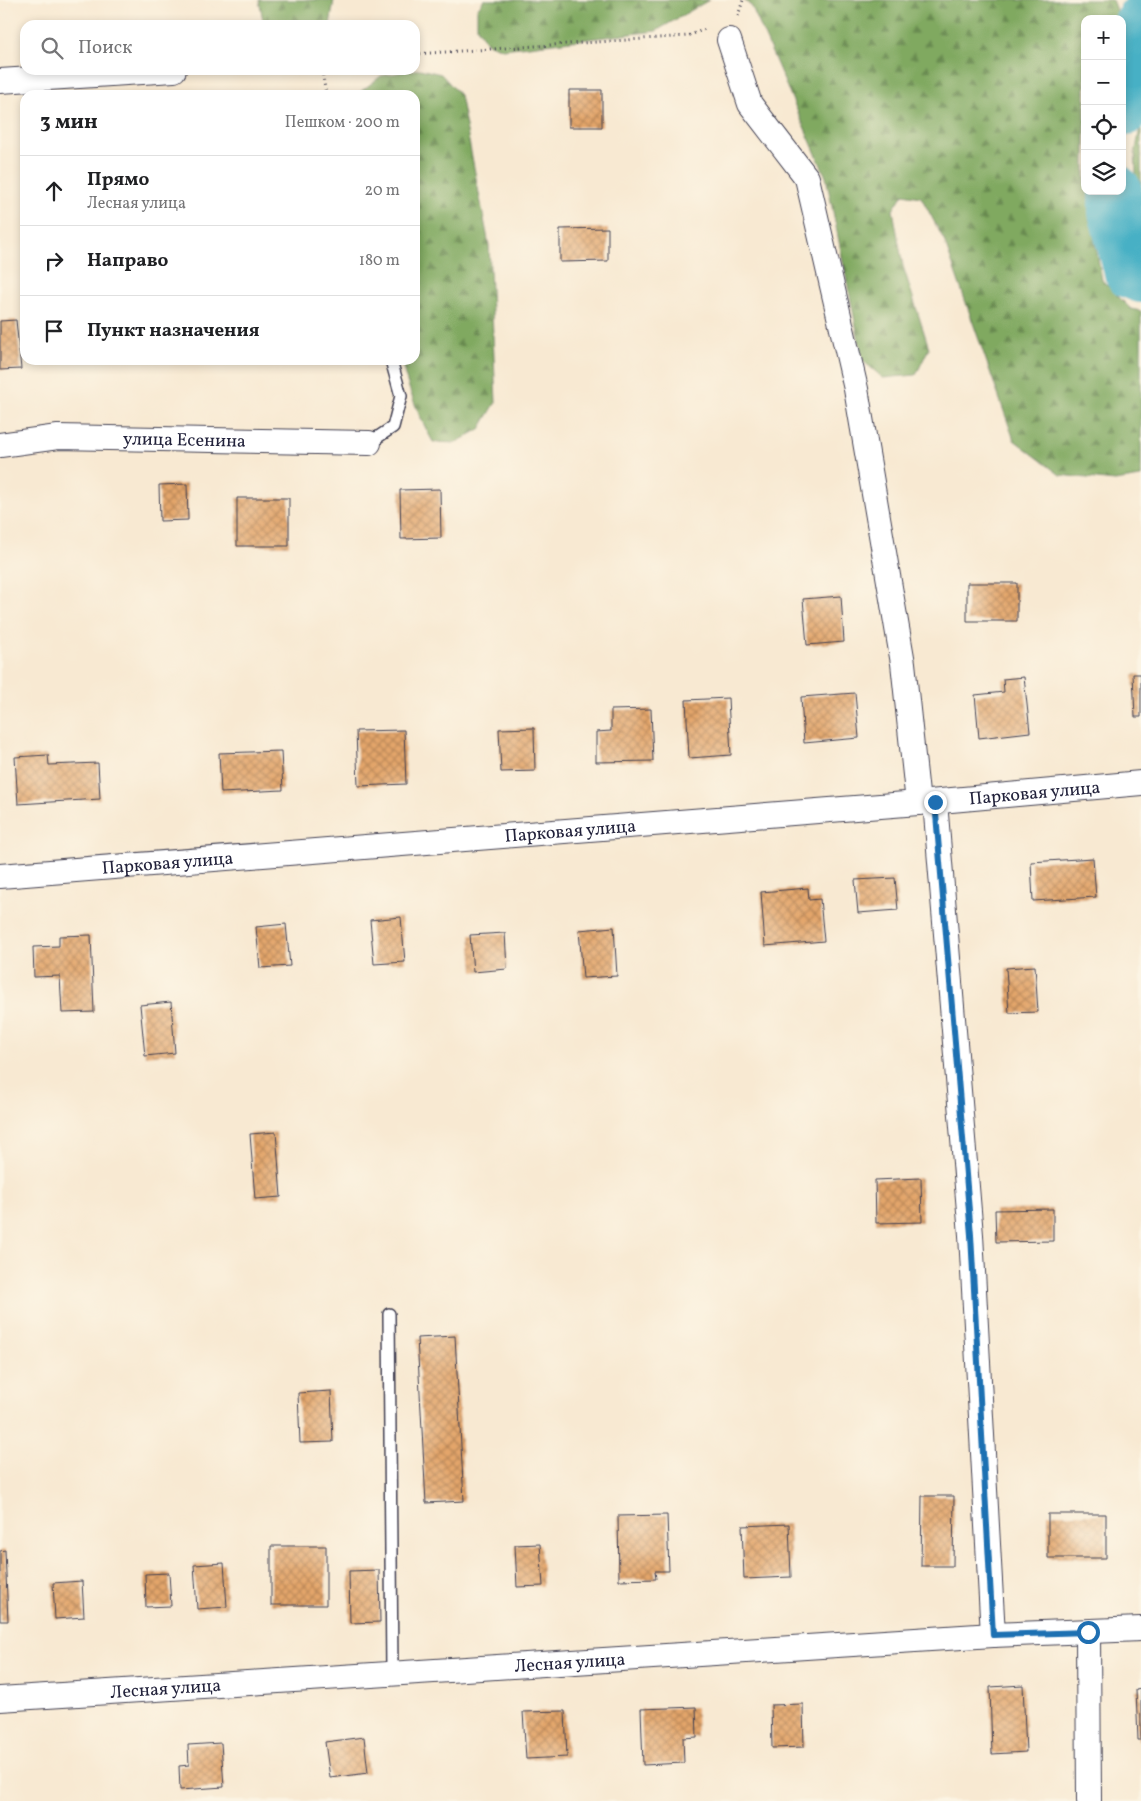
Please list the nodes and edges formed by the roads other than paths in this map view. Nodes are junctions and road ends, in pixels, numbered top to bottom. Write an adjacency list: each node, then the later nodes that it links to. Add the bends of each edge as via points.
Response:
1 (721, 32): 8 (street, via 750,104 807,178 858,399)
2 (95, 75): 3 (street)
3 (0, 81)
4 (392, 365): 5 (lane, via 401,396 393,427)
5 (369, 443): 6 (street, улица Есенина, via 58,437)
6 (0, 446)
7 (1141, 783): 8 (street, Парковая улица)
8 (927, 802): 9 (street, Парковая улица); 13 (street, via 971,1235)
9 (0, 876)
10 (390, 1314): 14 (lane)
11 (1141, 1629): 12 (street, Лесная улица)
12 (1088, 1632): 13 (street, Лесная улица); 16 (street)
13 (993, 1635): 14 (street, Лесная улица)
14 (392, 1674): 15 (street, Лесная улица)
15 (0, 1699)
16 (1089, 1801)

